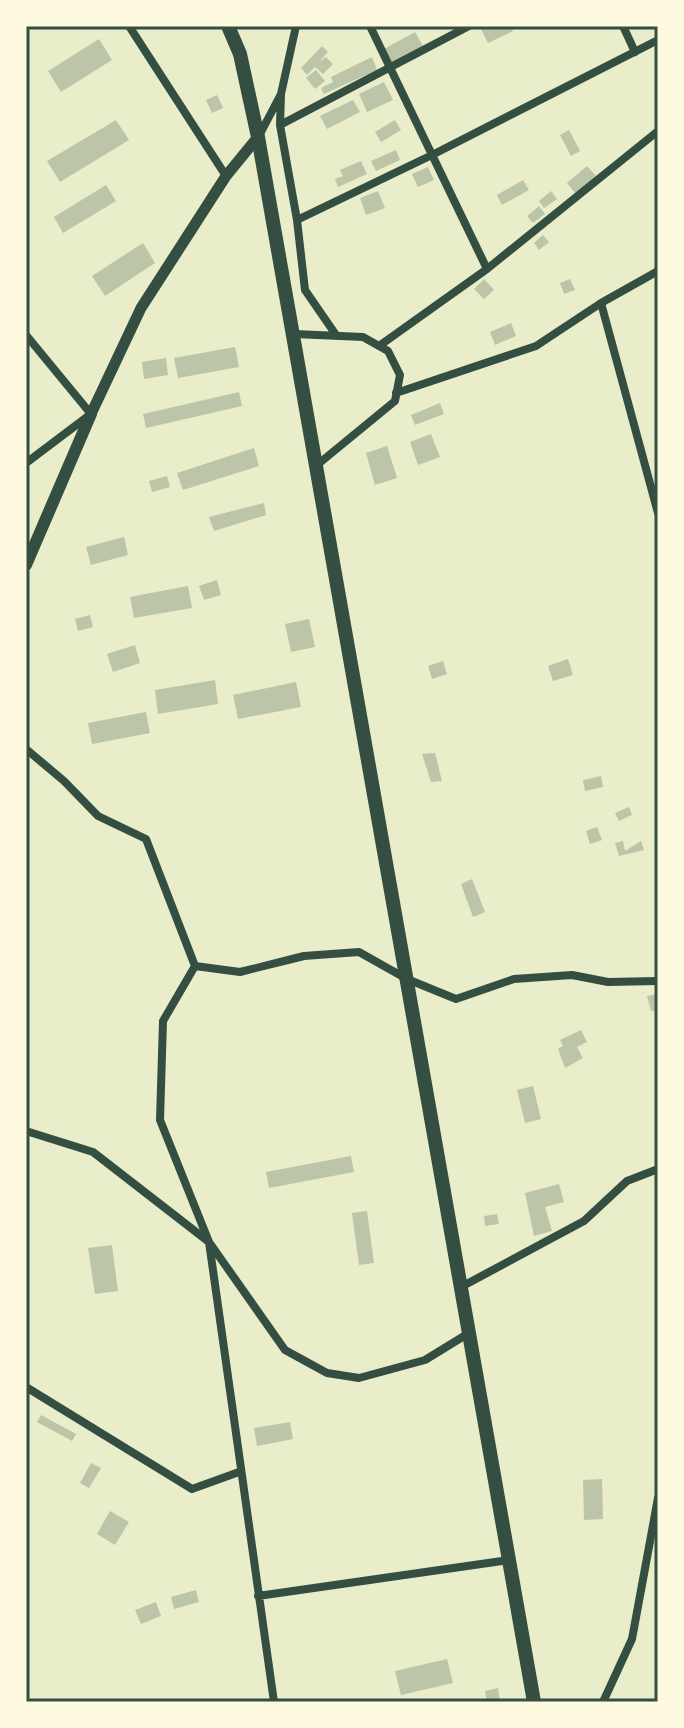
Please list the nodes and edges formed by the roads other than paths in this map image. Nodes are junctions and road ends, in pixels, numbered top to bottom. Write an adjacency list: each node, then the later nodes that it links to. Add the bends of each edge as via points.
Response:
1 (129, 26): 15 (street)
2 (228, 26): 13 (highway, via 240,54)
3 (296, 26): 10 (street)
4 (370, 26): 9 (street)
5 (469, 26): 9 (street)
6 (623, 26): 8 (street)
7 (658, 40): 8 (street)
8 (635, 52): 14 (street)
9 (391, 69): 11 (street); 14 (street)
10 (281, 94): 11 (street); 13 (street)
11 (280, 125): 16 (street)
12 (658, 131): 17 (street)
13 (258, 137): 15 (street); 20 (highway)
14 (432, 155): 16 (street); 17 (street)
15 (226, 176): 25 (street, via 141,308)
16 (297, 220): 22 (street, via 305,290)
17 (487, 269): 23 (street)
18 (658, 271): 19 (street)
19 (601, 303): 24 (street, via 536,346); 28 (street)
20 (294, 334): 22 (street); 27 (highway)
21 (26, 335): 25 (street)
22 (336, 335): 23 (street, via 363,337)
23 (379, 346): 24 (street, via 388,351 400,375)
24 (396, 393): 27 (street, via 395,401)
25 (91, 414): 26 (street); 29 (main road)
26 (26, 463)
27 (317, 465): 32 (highway)
28 (658, 513)
29 (27, 561)
30 (26, 749): 31 (street, via 98,816 146,839)
31 (195, 966): 32 (street, via 240,972 304,956 359,952); 36 (street, via 163,1021 160,1120)
32 (407, 979): 33 (street, via 456,999 514,979 572,975 608,982); 37 (highway)
33 (658, 981)
34 (26, 1131): 36 (street, via 93,1152)
35 (658, 1169): 37 (street, via 627,1181 584,1221)
36 (209, 1242): 38 (street, via 285,1350 327,1373 359,1378 425,1360); 40 (street)
37 (461, 1287): 38 (highway)
38 (469, 1333): 42 (highway)
39 (26, 1387): 40 (street, via 192,1489)
40 (239, 1472): 43 (street)
41 (658, 1498): 46 (street, via 632,1639)
42 (509, 1560): 43 (street); 45 (highway)
43 (258, 1596): 44 (street)
44 (274, 1702)
45 (534, 1702)
46 (603, 1702)

